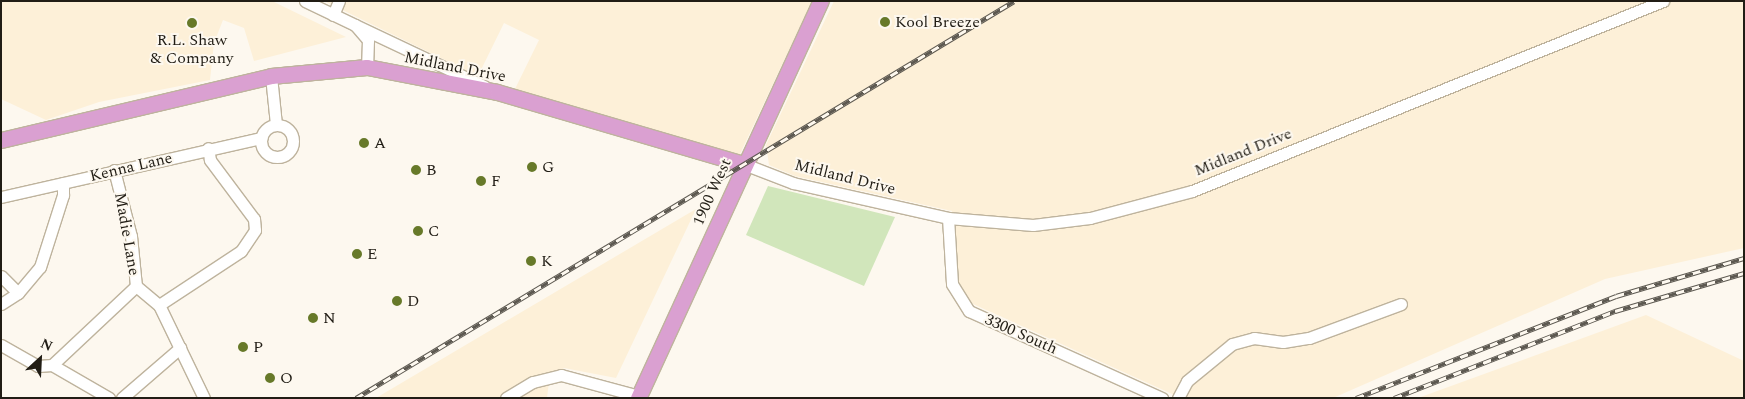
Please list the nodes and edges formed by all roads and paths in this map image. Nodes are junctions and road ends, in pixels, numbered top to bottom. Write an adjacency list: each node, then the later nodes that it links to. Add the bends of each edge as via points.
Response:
1 (305, 1): 5 (street)
2 (339, 1): 5 (street)
3 (821, 1): 14 (main road, 1900 West)
4 (1663, 1): 18 (street, Midland Drive, via 1192,192 1071,221 1033,225)
5 (333, 15): 6 (street)
6 (355, 25): 7 (street, via 368,40); 9 (street)
7 (367, 67): 8 (main road, Midland Drive); 9 (main road, Midland Drive)
8 (270, 76): 10 (street); 12 (main road, Midland Drive)
9 (497, 92): 14 (main road, Midland Drive)
10 (276, 124): 11 (street, via 265,129); 11 (street, via 286,127 293,136 289,153 279,157 268,155)
11 (261, 138): 13 (street, Kenna Lane)
12 (1, 140)
13 (208, 148): 15 (street, Kenna Lane); 24 (street, via 210,160 254,219 255,230 241,251)
14 (744, 164): 18 (street, Midland Drive, via 793,183); 28 (main road, 1900 West)
15 (114, 170): 16 (street, Kenna Lane); 20 (street, Madie Lane, via 131,236)
16 (63, 183): 17 (street, Kenna Lane); 21 (street, via 63,195 40,267)
17 (1, 198)
18 (948, 218): 33 (street, 3300 South, via 952,284 969,311)
19 (1, 276): 21 (street)
20 (136, 286): 24 (street, Madie Lane); 27 (street)
21 (18, 293): 22 (street)
22 (1, 304)
23 (1401, 304): 34 (street, via 1309,338 1283,342 1254,338 1232,344 1187,381)
24 (159, 305): 26 (street, Madie Lane)
25 (1, 345): 27 (street, via 38,366)
26 (180, 348): 30 (street); 31 (street, Madie Lane)
27 (52, 365): 29 (street)
28 (638, 397): 32 (street, via 561,375 533,382)
29 (109, 398)
30 (122, 398)
31 (204, 398)
32 (506, 398)
33 (1162, 398)
34 (1178, 398)

